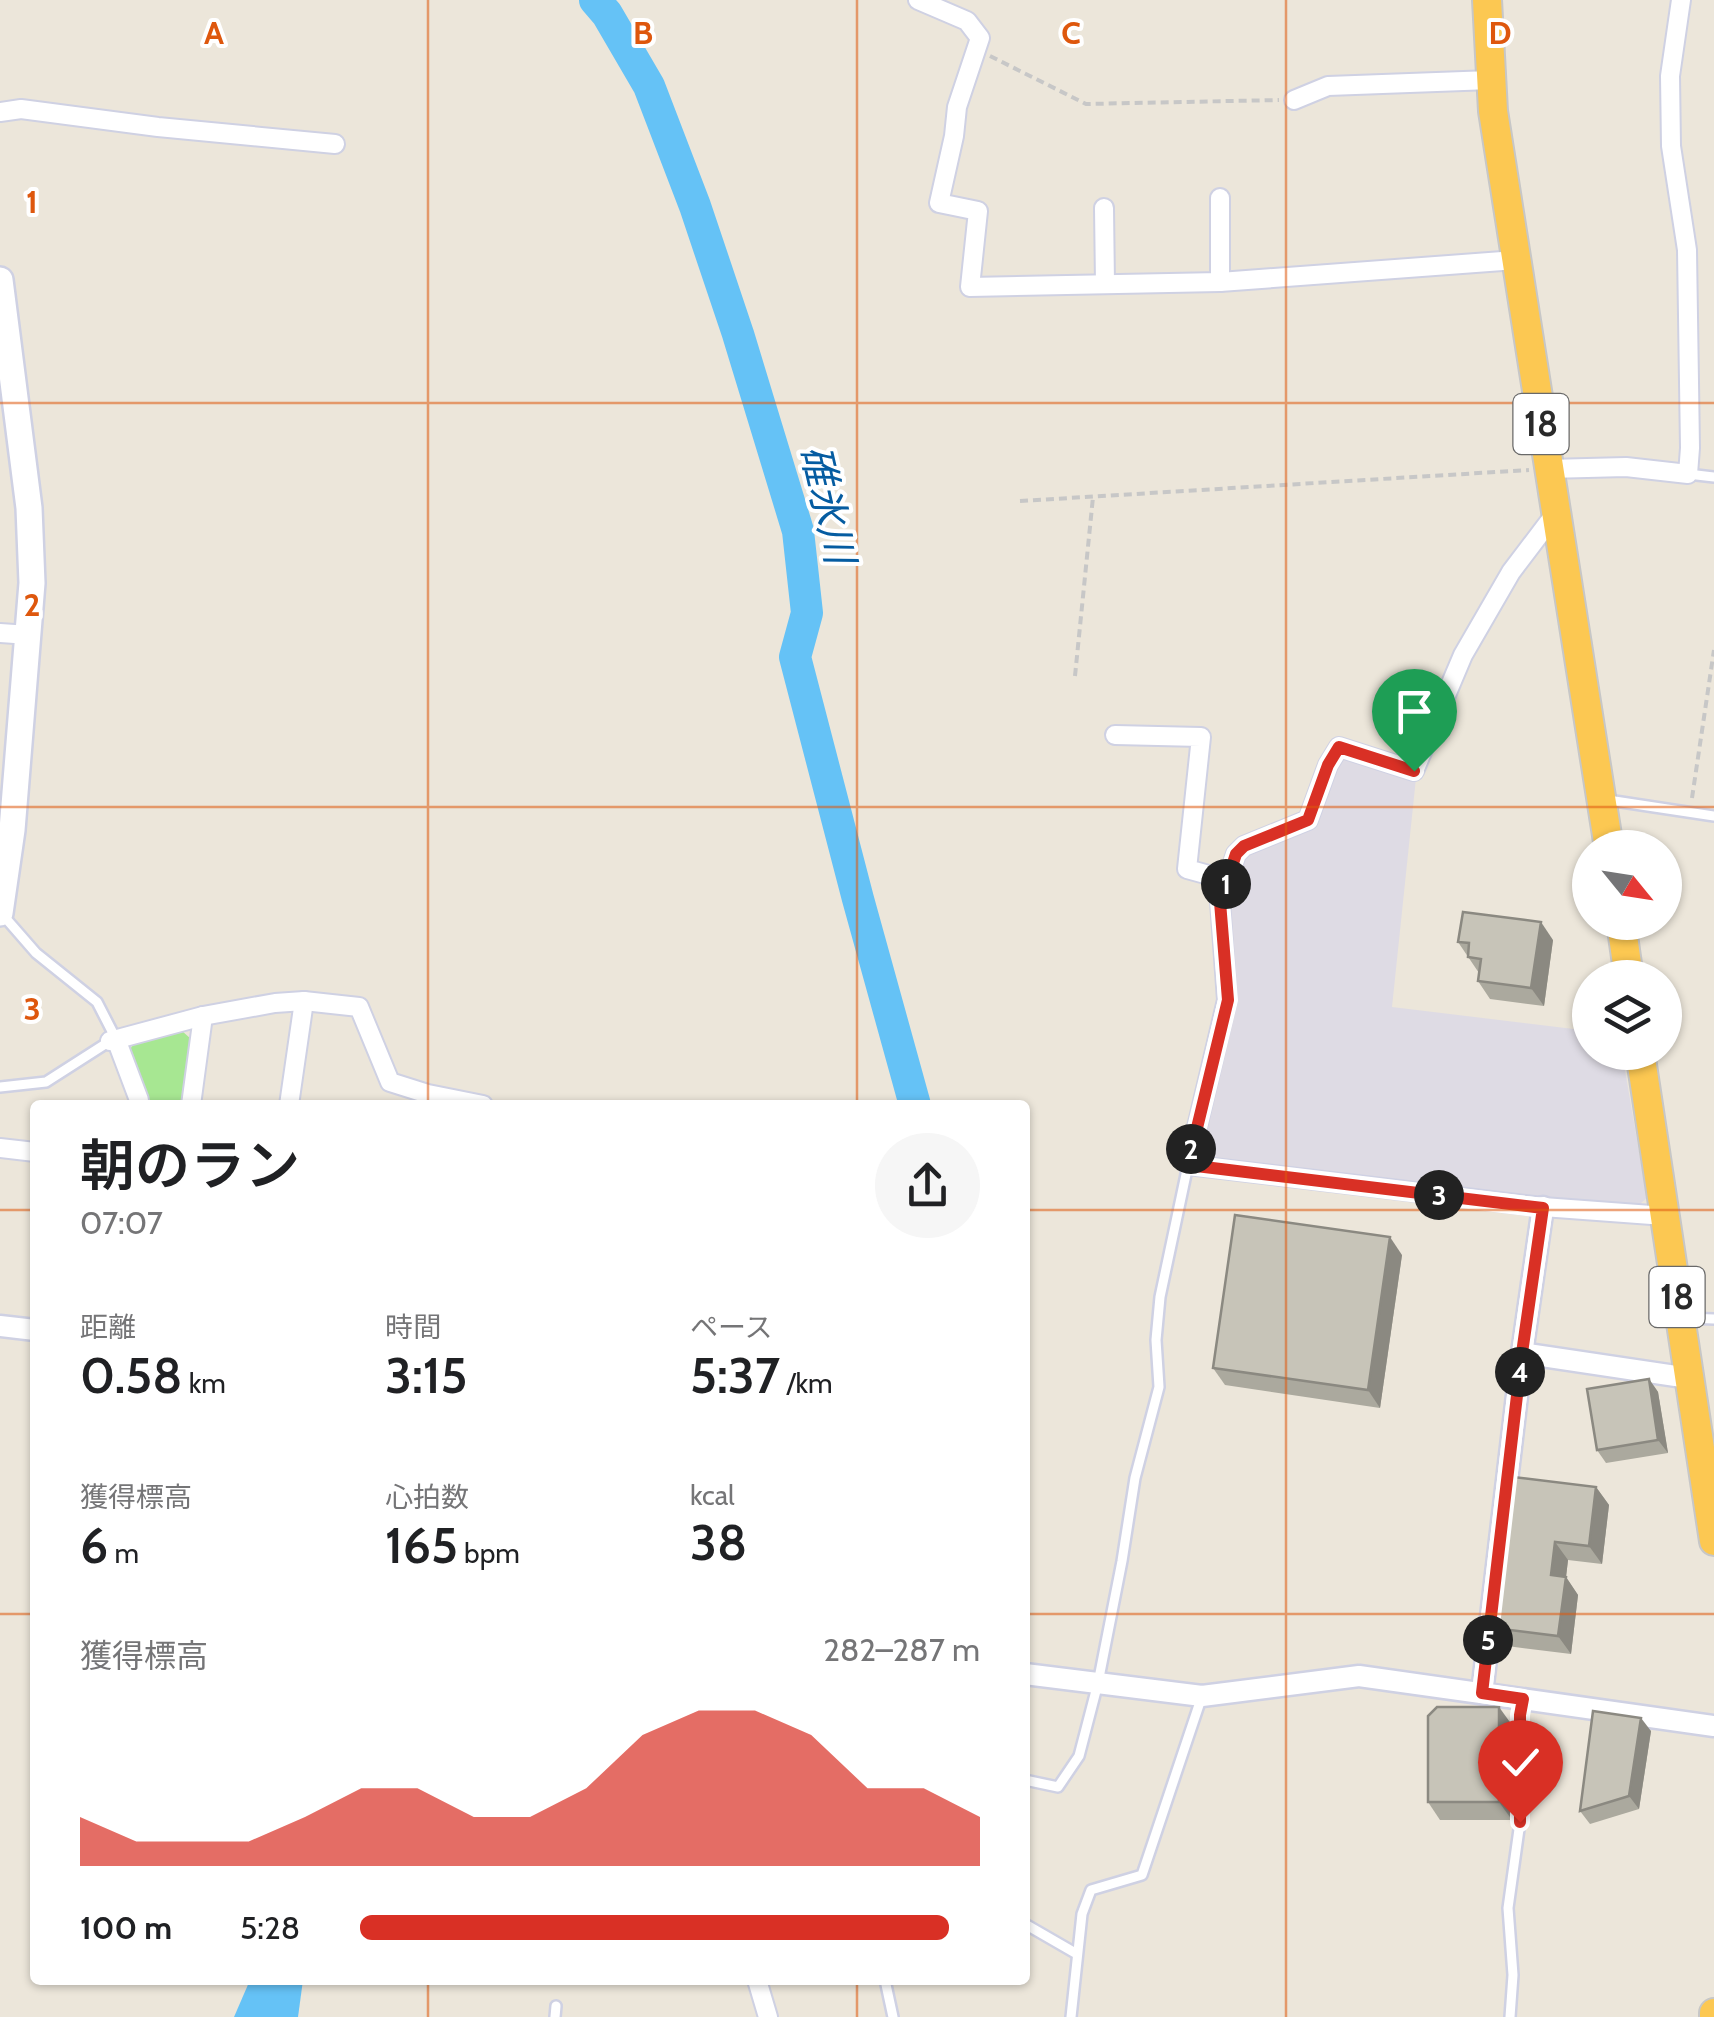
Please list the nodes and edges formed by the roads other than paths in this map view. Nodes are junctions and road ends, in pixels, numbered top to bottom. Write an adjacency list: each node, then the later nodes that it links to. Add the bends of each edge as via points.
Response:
1 (918, 0): 4 (street)
2 (1487, 0): 5 (highway, 18)
3 (1681, 0): 16 (street, via 1670,94 1688,250)
4 (945, 5): 14 (street, via 980,38 939,203 978,211 970,287)
5 (1491, 80): 6 (street, via 1328,86); 11 (highway, 18)
6 (1294, 100)
7 (0, 112): 8 (street)
8 (335, 144)
9 (1220, 198): 13 (street)
10 (1104, 208): 14 (street)
11 (1516, 260): 13 (street); 15 (highway, 18)
12 (0, 280): 20 (main road, via 32,543)
13 (1220, 282): 14 (street)
14 (1106, 284)
15 (1548, 469): 16 (street); 18 (highway, 18)
16 (1688, 474): 17 (lane)
17 (1714, 477)
18 (1556, 514): 22 (highway, 18); 25 (street, via 1511,572 1462,655 1414,771 1339,747 1308,820 1244,846)
19 (0, 633): 20 (street)
20 (29, 635): 26 (main road)
21 (1116, 735): 25 (street, via 1201,737 1188,869)
22 (1601, 799): 23 (lane); 24 (highway, 18)
23 (1714, 816)
24 (1606, 830)
25 (1227, 880): 38 (street, via 1220,902 1228,1000)
26 (0, 913): 29 (lane, via 36,953 97,1002)
27 (304, 1000): 28 (street); 34 (street); 35 (street, via 360,1006 390,1082)
28 (203, 1016): 29 (street); 33 (street)
29 (113, 1040): 31 (lane, via 46,1082); 32 (street)
30 (1643, 1070): 40 (highway, 18)
31 (0, 1087)
32 (139, 1100)
33 (192, 1100)
34 (290, 1100)
35 (427, 1100)
36 (0, 1148): 37 (street)
37 (30, 1151)
38 (1188, 1165): 39 (street); 49 (lane, via 1160,1297 1159,1387 1135,1478)
39 (1543, 1208): 40 (street); 45 (street)
40 (1665, 1216): 41 (highway, 18)
41 (1680, 1317): 42 (lane); 46 (highway, 18)
42 (1714, 1319)
43 (0, 1326): 44 (street)
44 (30, 1329)
45 (1522, 1353): 46 (street); 50 (street)
46 (1689, 1378): 47 (highway, 18)
47 (1714, 1541)
48 (1030, 1675): 49 (street)
49 (1098, 1684): 51 (street); 54 (lane, via 1079,1756 1058,1787)
50 (1482, 1693): 51 (street, via 1359,1676); 52 (street)
51 (1202, 1696): 56 (lane, via 1142,1875 1091,1890)
52 (1523, 1699): 53 (street); 62 (lane, via 1520,1822 1508,1908)
53 (1714, 1726)
54 (1030, 1781)
55 (1030, 1927): 56 (lane)
56 (1078, 1954): 61 (lane)
57 (758, 1985): 59 (street)
58 (886, 1985): 60 (lane)
59 (768, 2017)
60 (892, 2017)
61 (1071, 2017)
62 (1510, 2017)

